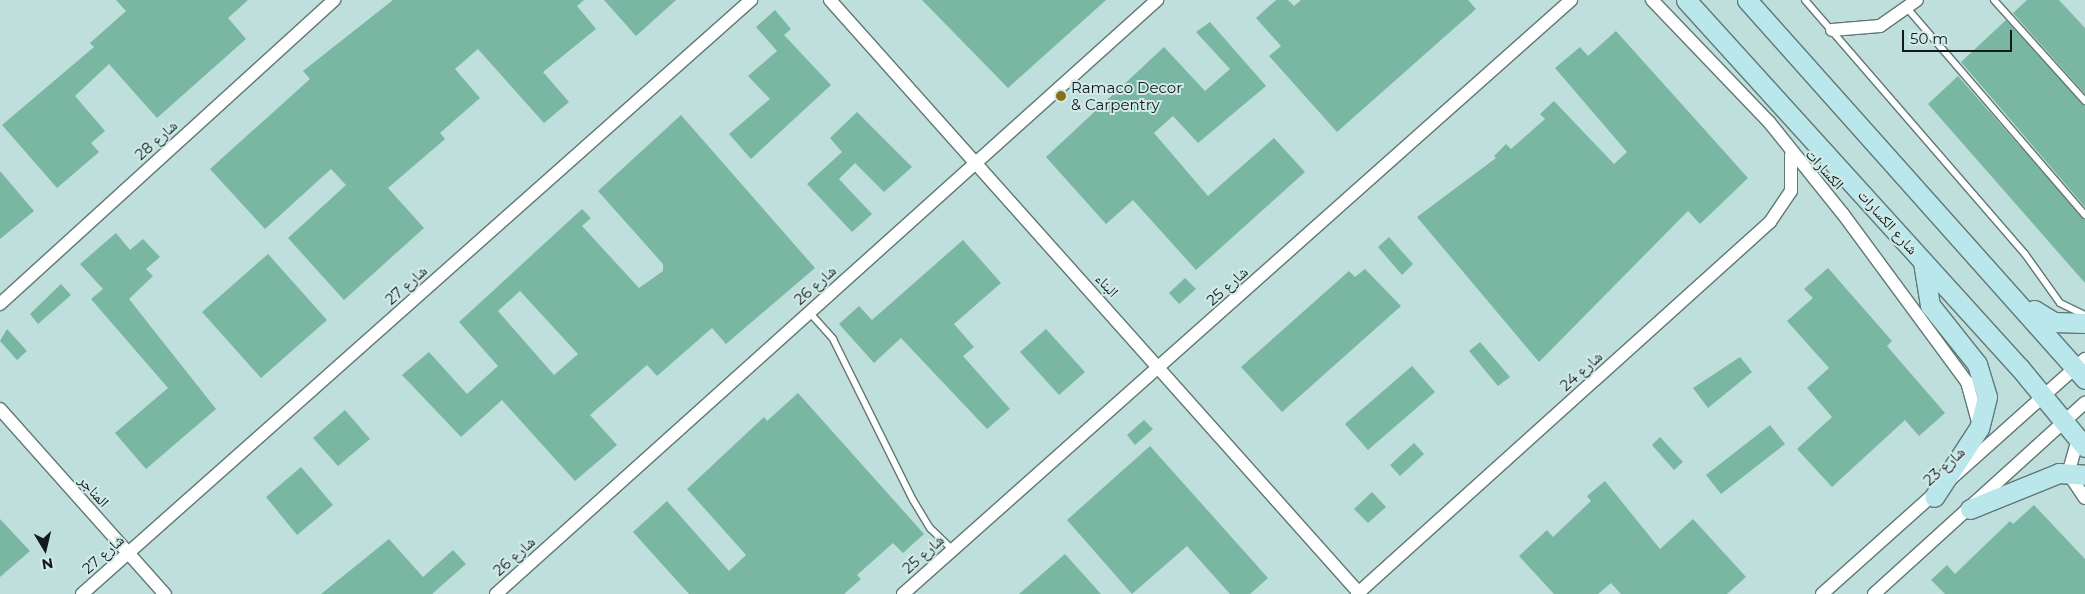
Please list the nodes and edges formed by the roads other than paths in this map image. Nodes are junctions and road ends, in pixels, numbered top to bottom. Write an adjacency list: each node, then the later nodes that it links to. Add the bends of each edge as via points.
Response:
1 (334, 0): 19 (street, شارع 28)
2 (751, 0): 36 (street, شارع 27)
3 (830, 0): 15 (street, البناء)
4 (1157, 0): 15 (street, شارع 26)
5 (1571, 0): 23 (street, شارع 25)
6 (1652, 0): 14 (street, الكسارات, via 1778,132)
7 (1686, 0): 17 (street, شارع الكسارات)
8 (1747, 0): 18 (street)
9 (1805, 0): 12 (lane)
10 (1994, 0): 13 (lane)
11 (1912, 4): 12 (street, via 1880,26); 16 (lane)
12 (1832, 30): 21 (lane, via 2025,254 2060,303)
13 (2085, 102)
14 (1791, 155): 29 (street, الكسارات, via 1843,214 1967,382); 41 (street, شارع 24, via 1791,191 1770,222)
15 (973, 163): 20 (street, شارع 26); 23 (street, البناء)
16 (2085, 215)
17 (1922, 260): 25 (street, شارع الكسارات); 29 (street, via 1930,305 1977,364 1987,387 1986,414)
18 (2012, 294): 22 (street, via 2054,322); 24 (street)
19 (0, 304)
20 (809, 312): 35 (lane, via 833,339 913,500 930,528); 39 (street, شارع 26)
21 (2085, 315)
22 (2085, 323)
23 (1160, 367): 35 (street, شارع 25); 41 (street, البناء)
24 (2082, 369): 25 (street, شارع 23)
25 (2045, 397): 28 (street, شارع الكسارات); 32 (street, شارع 23)
26 (2085, 402): 28 (street)
27 (0, 409): 36 (street, المناجر)
28 (2064, 422): 30 (street, شارع الكسارات); 34 (street)
29 (1979, 428): 32 (street)
30 (2081, 443): 31 (street)
31 (2077, 474): 33 (street); 34 (street, via 2042,478)
32 (1934, 497): 42 (street, شارع 23)
33 (2085, 498)
34 (1970, 509): 43 (street)
35 (952, 549): 40 (street, شارع 25)
36 (128, 554): 37 (street, شارع 27); 38 (street, المناجر)
37 (82, 594)
38 (165, 594)
39 (496, 594)
40 (903, 594)
41 (1358, 594)
42 (1822, 594)
43 (1874, 594)

